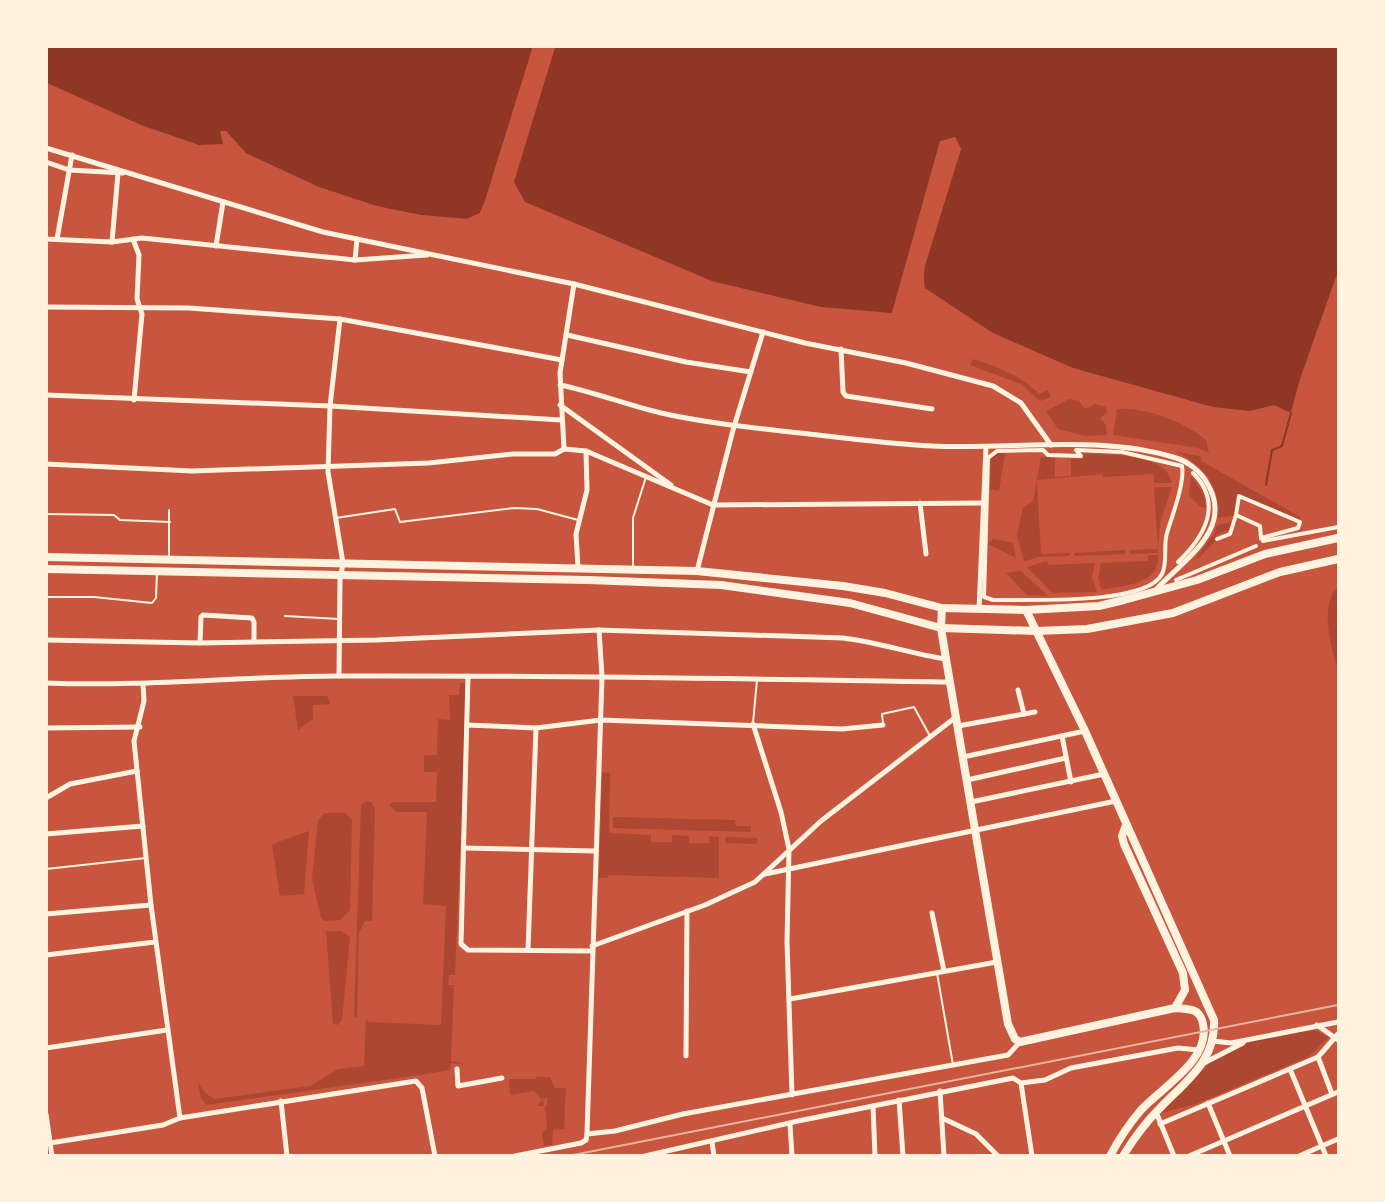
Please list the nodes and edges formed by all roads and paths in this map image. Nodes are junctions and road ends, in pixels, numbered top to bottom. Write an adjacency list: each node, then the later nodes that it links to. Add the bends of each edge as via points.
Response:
1 (47, 148): 2 (street)
2 (72, 155): 4 (street); 6 (street)
3 (46, 162): 4 (street)
4 (69, 170): 5 (street); 9 (street)
5 (118, 173): 6 (street); 12 (street)
6 (131, 173): 7 (street)
7 (223, 202): 11 (street); 13 (street)
8 (46, 239): 9 (street)
9 (57, 239): 12 (street)
10 (133, 239): 12 (street); 13 (street); 18 (street, via 139,255)
11 (357, 239): 14 (street); 15 (street)
12 (112, 242)
13 (216, 246): 15 (street)
14 (435, 254): 15 (street); 16 (street)
15 (355, 260)
16 (574, 284): 20 (street); 21 (street)
17 (46, 307): 18 (street)
18 (140, 307): 19 (street); 27 (street)
19 (340, 320): 23 (street); 29 (street)
20 (763, 332): 22 (street); 24 (street)
21 (567, 335): 23 (street); 24 (street, via 686,362)
22 (841, 349): 30 (street, via 846,396); 33 (street, via 993,386 1021,403)
23 (562, 360): 25 (street)
24 (751, 372): 32 (street)
25 (560, 385): 28 (street); 32 (street, via 661,413)
26 (46, 395): 27 (street)
27 (134, 400): 29 (street)
28 (560, 405): 31 (street); 42 (street)
29 (330, 406): 31 (street); 39 (street)
30 (932, 409)
31 (561, 420): 35 (street)
32 (735, 424): 34 (street, via 931,446); 45 (street)
33 (1051, 445): 34 (street); 75 (street, via 1169,456 1189,464 1203,477 1214,500 1208,536)
34 (986, 447): 44 (street)
35 (564, 449): 37 (street); 39 (street, via 555,454 429,463)
36 (1043, 450): 36 (street, via 997,451 988,458 985,598 1098,598 1144,589 1161,576 1164,544 1182,466 1122,452 1076,450 1081,456 1048,455)
37 (586, 451): 41 (street); 50 (street, via 586,498)
38 (46, 464): 39 (street, via 192,471)
39 (329, 465): 49 (street)
40 (1193, 473): 62 (street, via 1207,493 1208,518 1200,536)
41 (646, 477): 42 (street); 67 (lane, via 633,518)
42 (680, 491): 45 (street)
43 (920, 503): 44 (street); 45 (street); 57 (street)
44 (983, 503): 78 (street)
45 (713, 505): 68 (street)
46 (169, 510): 51 (lane)
47 (46, 514): 51 (lane, via 114,515 120,520)
48 (1236, 515): 53 (street, via 1260,526); 53 (street, via 1239,496 1300,522 1298,528); 55 (street, via 1230,534)
49 (336, 518): 50 (lane, via 395,509 400,522 514,508 537,509); 63 (street)
50 (579, 520): 65 (street)
51 (170, 522): 60 (lane)
52 (1338, 526): 53 (street, via 1263,541)
53 (1261, 538)
54 (1338, 538): 75 (main road, via 1265,554)
55 (1216, 539)
56 (1256, 546): 73 (street)
57 (926, 554)
58 (46, 556): 59 (main road)
59 (157, 559): 60 (main road); 69 (street)
60 (169, 559): 63 (main road)
61 (1338, 559): 84 (main road, via 1280,572 1173,613 1087,630)
62 (1178, 562)
63 (344, 563): 64 (main road); 70 (street)
64 (540, 567): 65 (main road); 72 (main road)
65 (578, 567): 67 (main road)
66 (46, 569): 69 (main road)
67 (633, 569): 68 (main road)
68 (696, 571): 71 (main road)
69 (157, 572): 70 (main road); 76 (lane, via 156,598 152,603)
70 (340, 576): 72 (main road); 81 (street)
71 (783, 579): 74 (main road); 77 (main road, via 885,593)
72 (540, 580): 74 (main road, via 721,585)
73 (1176, 580)
74 (781, 593): 82 (main road, via 850,603)
75 (1154, 593): 79 (main road, via 1099,606)
76 (46, 597)
77 (942, 608): 78 (main road); 82 (main road)
78 (979, 610): 79 (main road)
79 (1026, 610): 84 (main road)
80 (285, 616): 81 (lane)
81 (339, 618): 85 (street)
82 (941, 628): 84 (main road); 89 (main road)
83 (599, 630): 85 (street); 89 (street, via 843,638); 92 (street)
84 (1036, 631): 109 (main road)
85 (339, 639): 87 (street); 90 (street)
86 (46, 640): 88 (street)
87 (254, 640): 88 (street); 88 (street, via 252,618 203,615)
88 (200, 643)
89 (946, 659): 94 (main road)
90 (339, 676): 91 (street); 96 (street)
91 (468, 676): 92 (street); 104 (street)
92 (602, 677): 93 (street); 101 (street)
93 (757, 678): 94 (street); 102 (lane)
94 (950, 682): 100 (main road)
95 (46, 683): 96 (street)
96 (143, 684): 106 (street)
97 (1018, 690): 99 (street)
98 (1035, 712): 99 (street)
99 (1024, 714): 105 (street)
100 (956, 717): 105 (main road); 110 (street)
101 (600, 720): 102 (street); 108 (street); 128 (street)
102 (753, 724): 103 (street, via 842,729); 127 (street)
103 (883, 724): 110 (lane, via 882,714 914,707)
104 (467, 725): 108 (street); 125 (street)
105 (958, 726): 112 (main road)
106 (140, 727): 107 (street); 114 (street, via 134,741)
107 (46, 728)
108 (536, 728): 126 (street)
109 (1084, 732): 111 (street); 115 (main road)
110 (930, 736): 127 (street)
111 (1062, 736): 112 (street); 113 (street)
112 (963, 757): 116 (main road)
113 (1066, 758): 116 (street); 117 (street)
114 (137, 771): 118 (street, via 70,784); 122 (street)
115 (1104, 774): 117 (street); 119 (main road)
116 (967, 780): 120 (main road)
117 (1071, 782): 120 (street)
118 (46, 798)
119 (1116, 801): 121 (main road); 123 (street)
120 (971, 802): 123 (main road)
121 (1126, 825): 144 (main road, via 1124,844 1183,973 1185,990); 150 (main road, via 1212,1010)
122 (143, 826): 124 (street); 129 (street)
123 (976, 831): 131 (street); 141 (main road)
124 (46, 834)
125 (464, 848): 126 (street); 139 (street, via 460,940 468,950)
126 (531, 849): 128 (street); 139 (street)
127 (789, 849): 131 (street); 132 (street)
128 (596, 851): 138 (street)
129 (146, 858): 130 (lane); 133 (street)
130 (46, 868)
131 (788, 869): 132 (street); 143 (street)
132 (765, 874): 134 (street, via 746,887)
133 (151, 905): 136 (street); 137 (street)
134 (687, 911): 138 (street); 154 (street)
135 (932, 913): 142 (street)
136 (46, 914)
137 (155, 942): 140 (street); 147 (street)
138 (592, 948): 139 (street); 176 (street)
139 (528, 950)
140 (46, 955)
141 (998, 962): 142 (street); 151 (main road, via 1008,1024)
142 (941, 972): 143 (street); 157 (lane)
143 (790, 999): 164 (street)
144 (1175, 1008): 151 (main road); 153 (main road, via 1194,1009 1200,1014 1204,1033)
145 (1338, 1022): 146 (street)
146 (1317, 1024): 148 (street); 149 (street)
147 (167, 1030): 152 (street); 172 (street)
148 (1337, 1037): 155 (street)
149 (1253, 1038): 150 (street); 156 (street)
150 (1213, 1041): 156 (main road)
151 (1020, 1042): 157 (street, via 1008,1055)
152 (46, 1048)
153 (1199, 1050): 161 (street, via 1178,1048 1071,1068 1045,1080); 195 (main road, via 1142,1109)
154 (686, 1056)
155 (1318, 1057): 159 (street); 163 (street)
156 (1204, 1063): 170 (main road)
157 (953, 1065): 164 (street)
158 (457, 1069): 160 (street, via 458,1086)
159 (1290, 1069): 167 (street); 169 (street)
160 (502, 1078)
161 (1021, 1083): 162 (street, via 1013,1078); 194 (street)
162 (940, 1091): 165 (street); 173 (street)
163 (1335, 1093): 169 (street)
164 (792, 1095): 176 (street)
165 (898, 1100): 168 (street); 191 (street)
166 (281, 1101): 172 (street); 183 (street); 184 (street, via 416,1081 422,1088)
167 (1208, 1103): 175 (street); 178 (street)
168 (873, 1106): 174 (street); 190 (street)
169 (1305, 1106): 178 (street); 181 (street)
170 (1156, 1112): 175 (street); 196 (main road)
171 (46, 1114): 180 (street)
172 (180, 1118): 180 (street, via 163,1125)
173 (942, 1118): 192 (street); 193 (street, via 976,1134)
174 (790, 1124): 179 (street); 189 (street)
175 (1160, 1124): 197 (street)
176 (587, 1134): 185 (street, via 581,1143)
177 (1338, 1139): 181 (street)
178 (1224, 1140): 198 (street); 199 (street)
179 (712, 1142): 187 (street); 188 (street)
180 (50, 1143): 182 (street)
181 (1322, 1146): 200 (street); 201 (street)
182 (52, 1155)
183 (287, 1155)
184 (435, 1155)
185 (515, 1155)
186 (645, 1155): 187 (street)
187 (653, 1155)
188 (714, 1155)
189 (792, 1155)
190 (875, 1155)
191 (903, 1155)
192 (944, 1155)
193 (998, 1155)
194 (1032, 1155)
195 (1110, 1155)
196 (1123, 1155)
197 (1174, 1155)
198 (1189, 1155)
199 (1230, 1155)
200 (1299, 1155)
201 (1326, 1155)

